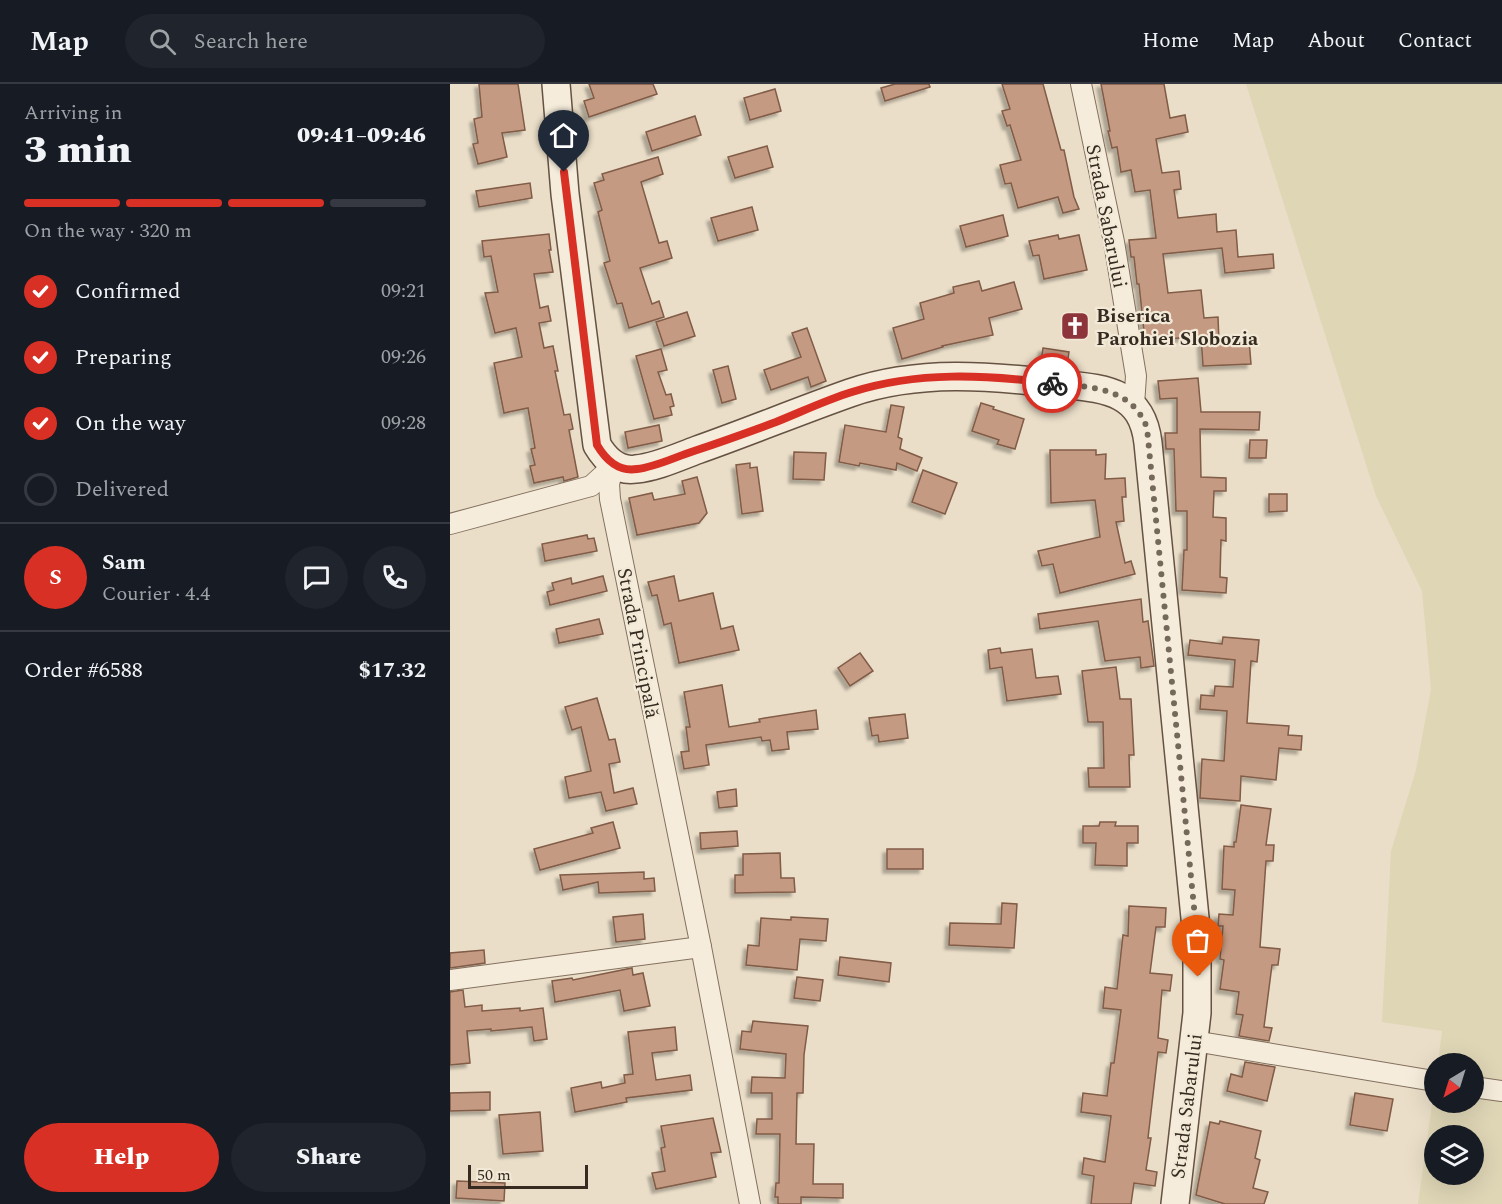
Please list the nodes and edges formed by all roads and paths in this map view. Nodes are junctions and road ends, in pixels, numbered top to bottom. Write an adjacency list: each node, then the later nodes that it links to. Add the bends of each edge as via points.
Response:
1 (556, 84): 4 (main road, via 565,194 597,445)
2 (1081, 84): 3 (street, Strada Sabarului, via 1118,264 1136,376)
3 (1134, 405): 4 (main road, via 1113,393 1077,385 976,375 918,378 852,392 647,467 626,470); 8 (main road, Strada Sabarului, via 1143,420 1148,443 1197,938)
4 (614, 465): 5 (street, via 591,486); 6 (street, Strada Principală, via 610,499)
5 (450, 524)
6 (701, 947): 7 (street); 12 (street, Strada Principală)
7 (450, 980)
8 (1194, 1041): 9 (street); 13 (main road, Strada Sabarului)
9 (1424, 1079)
10 (1484, 1088): 11 (street)
11 (1502, 1091)
12 (750, 1204)
13 (1175, 1204)

